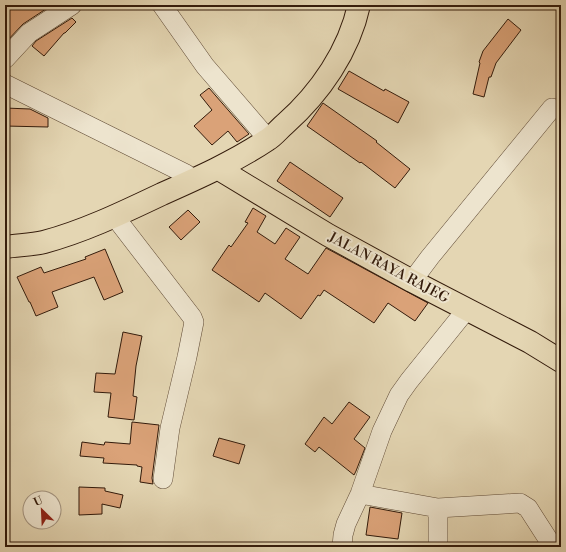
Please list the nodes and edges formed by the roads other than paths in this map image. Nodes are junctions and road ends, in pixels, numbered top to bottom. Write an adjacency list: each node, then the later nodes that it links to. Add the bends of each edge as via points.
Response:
1 (72, 5): 4 (street, via 29,33)
2 (162, 5): 7 (street, via 205,66)
3 (359, 5): 7 (main road, via 346,44 327,78 300,111)
4 (5, 59)
5 (5, 84): 9 (street)
6 (552, 108): 12 (street)
7 (268, 139): 8 (main road)
8 (219, 169): 9 (main road); 12 (main road, JALAN RAYA RAJEG, via 328,235)
9 (194, 180): 10 (main road)
10 (115, 216): 11 (main road, via 43,242); 15 (street, via 194,322 170,428)
11 (5, 247)
12 (412, 281): 13 (main road, JALAN RAYA RAJEG)
13 (467, 309): 14 (main road, JALAN RAYA RAJEG); 16 (street, via 399,395 382,431)
14 (561, 361)
15 (163, 479)
16 (360, 494): 17 (street); 18 (street, via 346,524)
17 (438, 508): 19 (street); 20 (street, via 520,503 528,508)
18 (342, 547)
19 (438, 547)
20 (553, 547)

